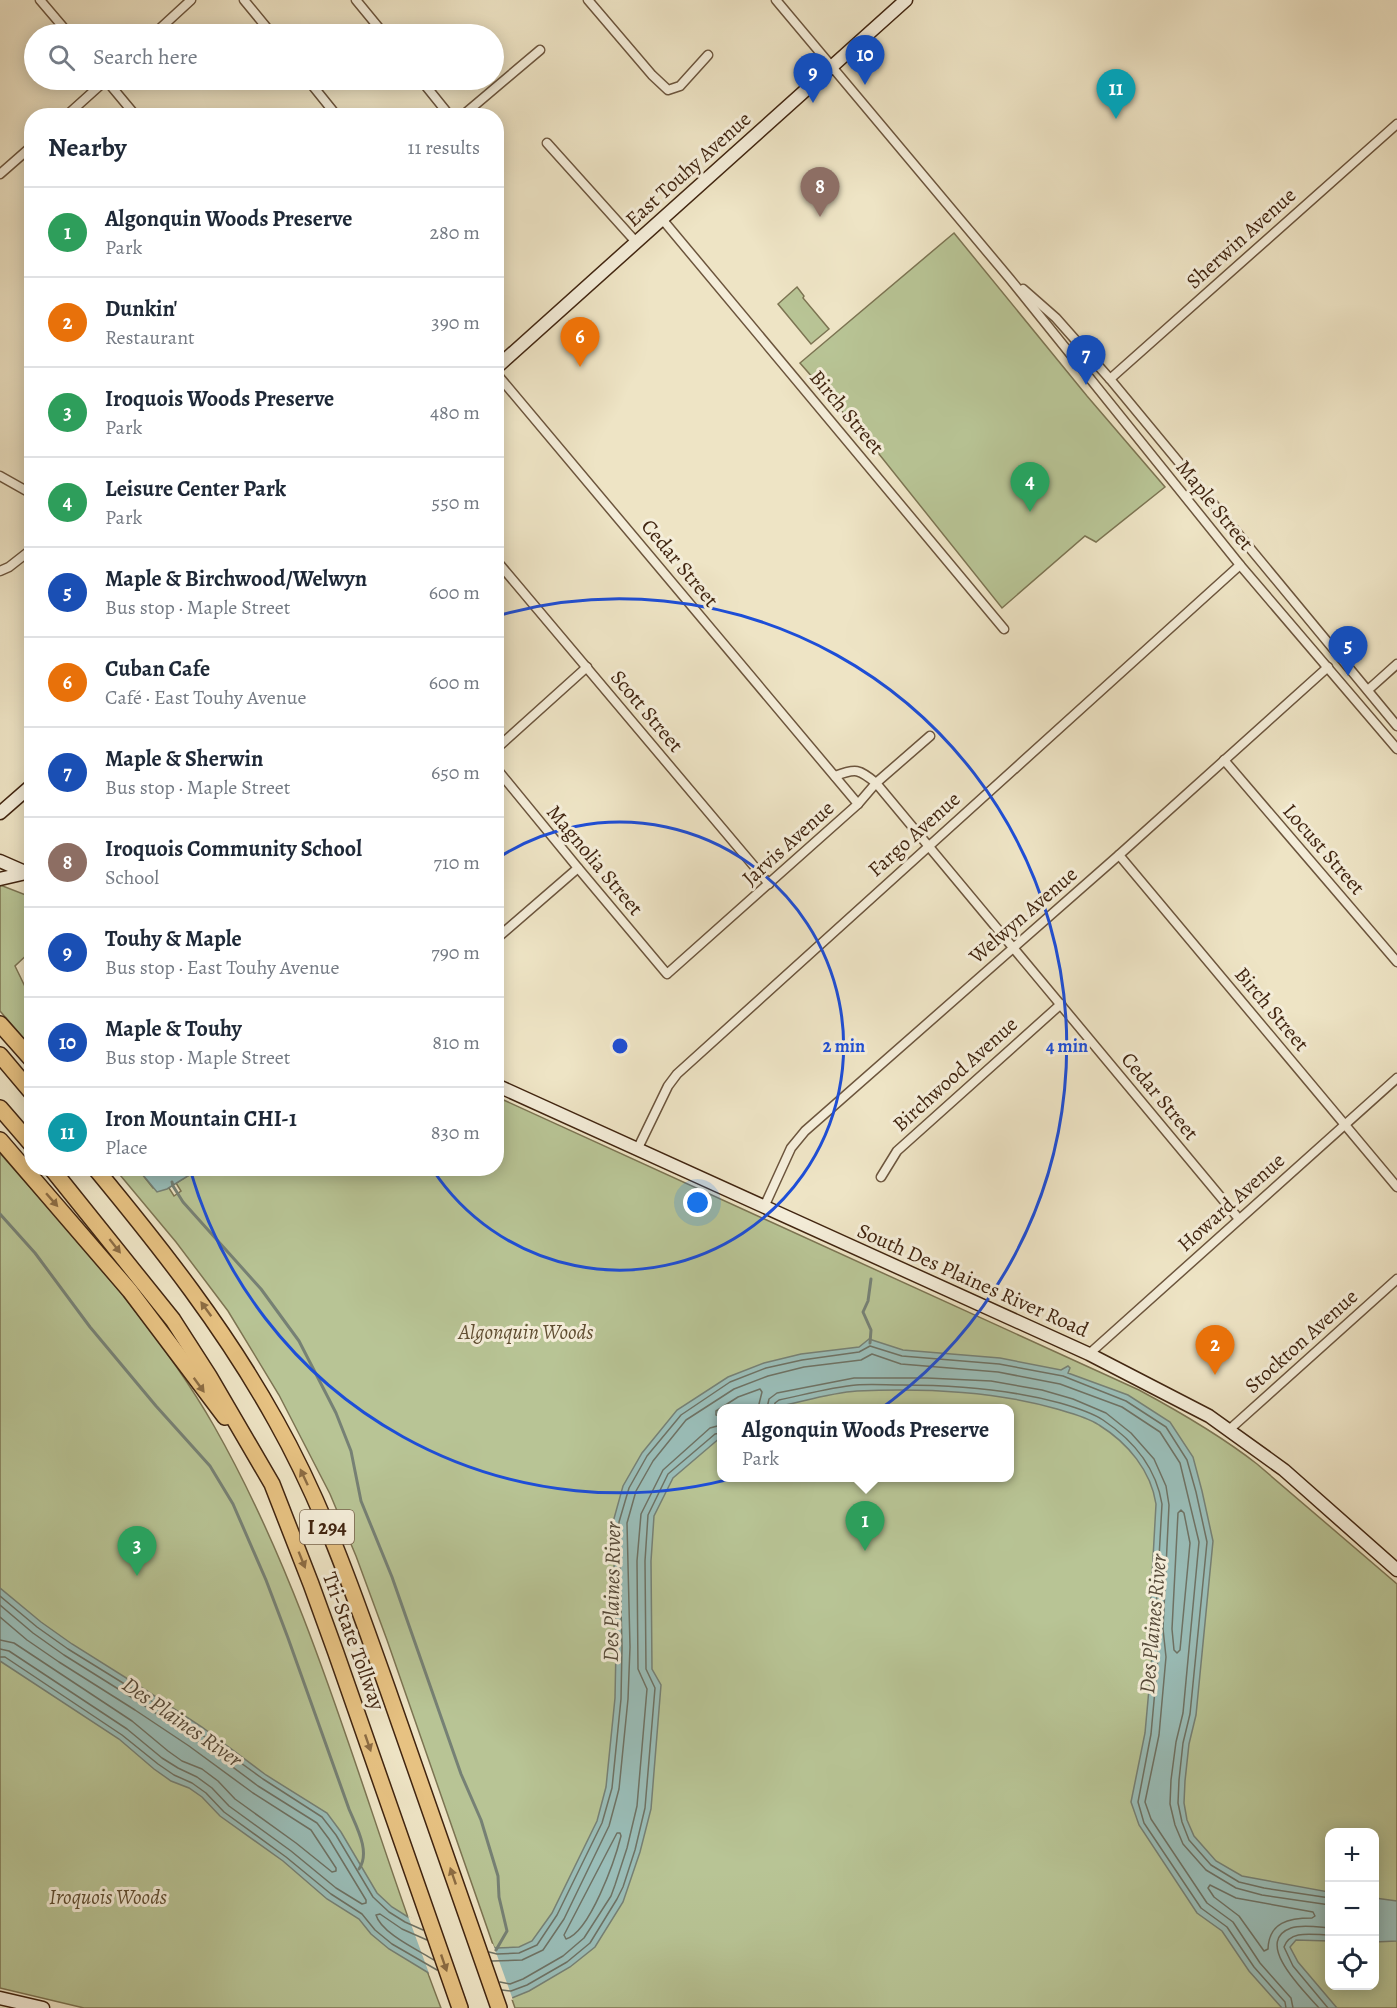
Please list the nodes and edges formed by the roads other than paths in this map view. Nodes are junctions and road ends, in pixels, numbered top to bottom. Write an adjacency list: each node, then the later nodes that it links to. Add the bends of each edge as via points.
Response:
1 (40, 0): 9 (street)
2 (191, 0): 10 (street)
3 (244, 0): 11 (street)
4 (369, 0): 8 (street)
5 (588, 0): 14 (street, via 668,90 680,86)
6 (776, 0): 15 (street, Maple Street)
7 (906, 0): 15 (main road, East Touhy Avenue)
8 (359, 3): 12 (street)
9 (60, 24)
10 (165, 24)
11 (264, 24)
12 (376, 24)
13 (540, 50): 16 (street)
14 (708, 55)
15 (832, 67): 31 (main road, East Touhy Avenue); 33 (street, Maple Street)
16 (504, 80)
17 (95, 90): 22 (street)
18 (114, 90): 23 (street)
19 (316, 90): 24 (street)
20 (429, 90): 25 (street)
21 (493, 90): 26 (street)
22 (75, 108)
23 (129, 108)
24 (331, 108)
25 (444, 108)
26 (471, 108)
27 (1397, 124): 35 (street, Sherwin Avenue)
28 (548, 143): 32 (street)
29 (24, 153): 30 (street)
30 (0, 174)
31 (662, 219): 32 (main road, East Touhy Avenue); 43 (street, Birch Street)
32 (636, 242): 34 (main road, East Touhy Avenue)
33 (1010, 279): 35 (street, Maple Street, via 1056,318); 40 (street, Maple Street)
34 (504, 361)
35 (1110, 379): 47 (street, Maple Street)
36 (504, 383): 53 (street, Cedar Street)
37 (0, 476): 38 (street)
38 (24, 490)
39 (24, 555): 42 (street)
40 (1240, 565): 46 (street, Maple Street); 59 (street, Fargo Avenue)
41 (504, 569): 45 (street, Scott Street)
42 (0, 571)
43 (1004, 629)
44 (1397, 664): 47 (street)
45 (587, 667): 50 (street); 66 (street, Scott Street)
46 (1328, 667): 51 (street, Maple Street); 52 (street, Welwyn Avenue)
47 (1368, 690): 48 (street, Maple Street)
48 (1397, 726)
49 (930, 736): 55 (street, Jarvis Avenue)
50 (504, 742)
51 (1397, 749)
52 (1224, 760): 60 (street, Welwyn Avenue); 69 (street, Locust Street)
53 (835, 776): 55 (street, Cedar Street, via 851,770 862,772); 57 (street, Cedar Street)
54 (504, 778): 62 (street, Magnolia Street)
55 (876, 783): 57 (street, Jarvis Avenue); 59 (street, Cedar Street)
56 (24, 792): 58 (main road)
57 (858, 804): 66 (street, Jarvis Avenue)
58 (0, 813)
59 (928, 845): 68 (street, Cedar Street); 82 (street, Fargo Avenue, via 677,1074)
60 (1119, 855): 68 (street, Welwyn Avenue); 79 (street, Birch Street)
61 (0, 861): 63 (main road)
62 (578, 868): 67 (street); 70 (street, Magnolia Street)
63 (24, 872)
64 (24, 875): 65 (main road)
65 (0, 879)
66 (769, 884): 70 (street, Jarvis Avenue)
67 (504, 932)
68 (1012, 947): 71 (street, Cedar Street); 89 (street, Welwyn Avenue, via 805,1131 791,1148)
69 (1397, 962)
70 (667, 974)
71 (1061, 1004): 87 (street, Birchwood Avenue, via 897,1150); 90 (street, Cedar Street)
72 (0, 1024): 73 (highway)
73 (24, 1051)
74 (0, 1055): 76 (highway)
75 (1397, 1078): 79 (street, Howard Avenue)
76 (24, 1084)
77 (504, 1089): 82 (main road, South Des Plaines River Road)
78 (0, 1108): 80 (highway)
79 (1345, 1124): 88 (street, Birch Street); 90 (street, Howard Avenue)
80 (24, 1136)
81 (0, 1140): 83 (highway, one-way to 83)
82 (637, 1150): 89 (main road, South Des Plaines River Road)
83 (24, 1168)
84 (31, 1176): 94 (highway, one-way to 94, via 130,1291)
85 (58, 1176): 94 (highway, Tri-State Tollway / I 294, one-way to 94, via 173,1320)
86 (102, 1176): 99 (highway, Tri-State Tollway / I 294, one-way to 86, via 353,1593 297,1462 211,1315)
87 (881, 1177)
88 (1397, 1186)
89 (764, 1207): 92 (main road, South Des Plaines River Road)
90 (1239, 1219): 92 (street, Howard Avenue)
91 (1397, 1279): 93 (street, Stockton Avenue)
92 (1089, 1354): 93 (main road, South Des Plaines River Road)
93 (1230, 1429): 95 (main road, South Des Plaines River Road, via 1284,1470)
94 (251, 1450): 97 (highway, Tri-State Tollway / I 294, one-way to 97, via 272,1484 312,1584)
95 (1397, 1570)
96 (0, 1998): 98 (main road)
97 (460, 2006)
98 (43, 2008)
99 (499, 2008)

